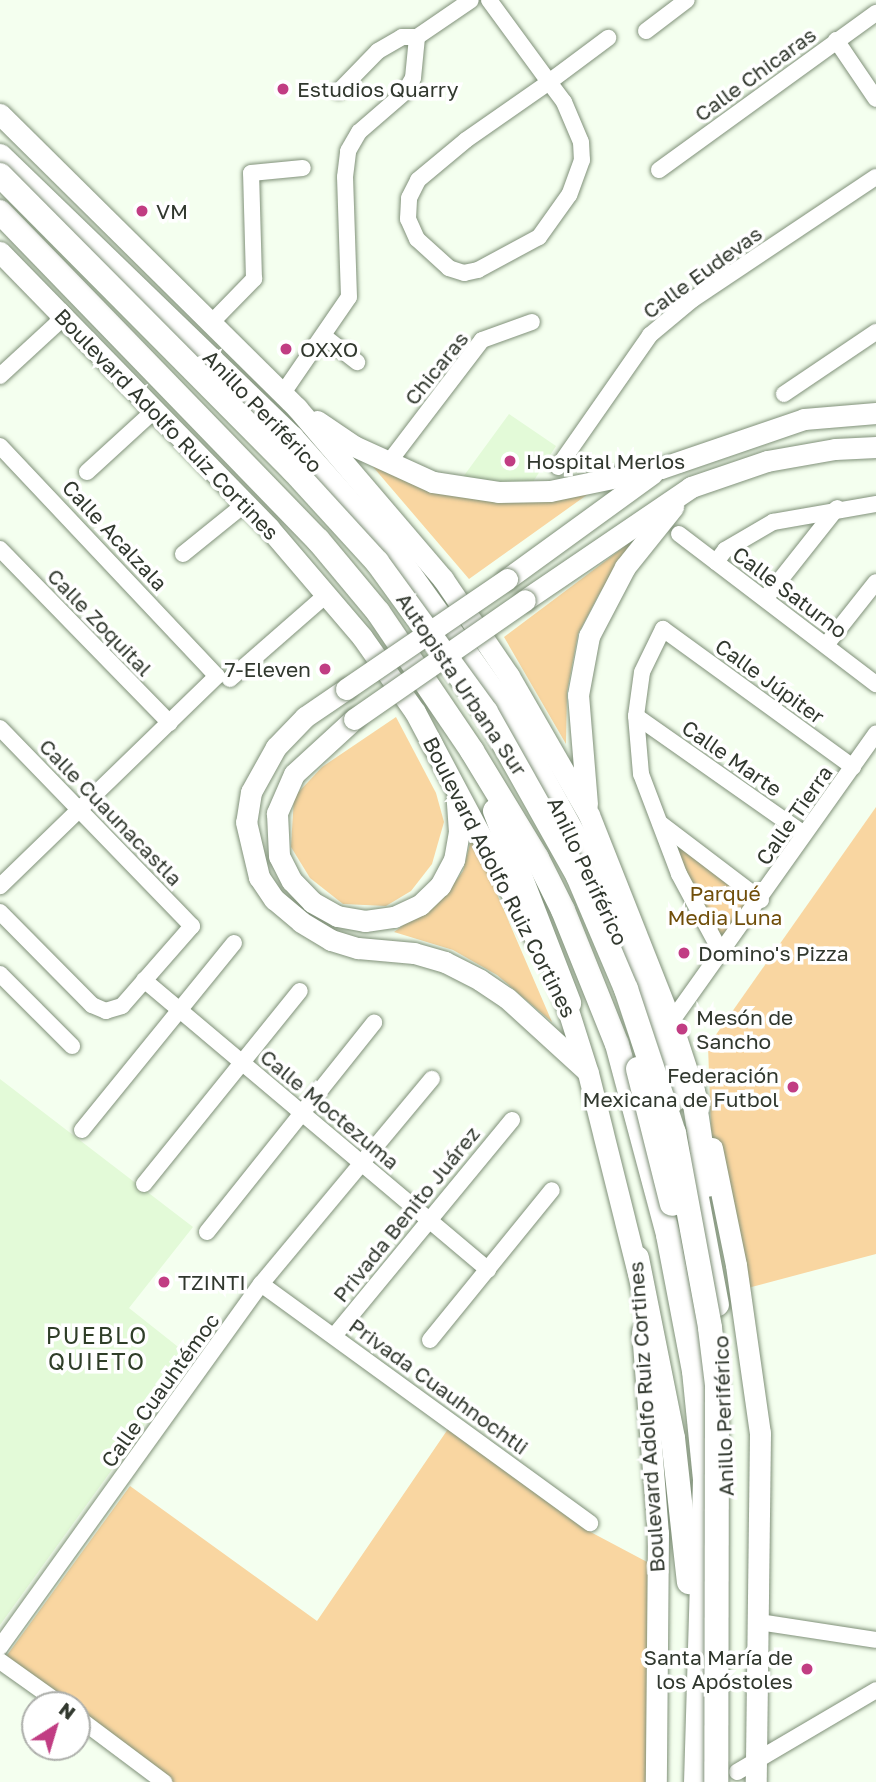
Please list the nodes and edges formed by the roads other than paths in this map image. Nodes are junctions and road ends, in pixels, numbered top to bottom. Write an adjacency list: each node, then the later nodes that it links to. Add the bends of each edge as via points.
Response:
1 (471, 0): 6 (street)
2 (489, 0): 9 (street)
3 (687, 0): 5 (street)
4 (876, 13): 8 (street, Calle Chicaras)
5 (646, 31)
6 (417, 37): 10 (street, via 402,37 378,51); 25 (street, via 413,78 404,93 359,132 348,151 349,297)
7 (608, 38): 9 (street)
8 (836, 40): 11 (street); 16 (street, Calle Chicaras)
9 (549, 82): 9 (street, via 418,180 409,198 408,219 417,239 449,268 478,270 520,251 539,237 569,195 579,174 580,142 564,102)
10 (339, 91)
11 (876, 99)
12 (0, 114): 23 (main road)
13 (0, 142): 14 (highway)
14 (3, 165): 52 (highway, Anillo Periférico, via 292,438 398,558); 106 (highway, Autopista Urbana Sur, bridge, via 377,562 486,712 578,876 626,989 674,1133 710,1328 717,1385)
15 (303, 168): 23 (street, via 251,173 254,279)
16 (659, 170)
17 (876, 177): 35 (street, Calle Eudevas, via 692,300 650,335)
18 (0, 198): 110 (highway, Autopista Urbana Sur, bridge, via 299,499 394,610 500,766 573,904 631,1045 697,1322 709,1570)
19 (0, 212): 57 (highway, Anillo Periférico, via 318,540 378,612)
20 (0, 252): 21 (main road, Boulevard Adolfo Ruiz Cortines)
21 (64, 317): 27 (street); 30 (main road, Boulevard Adolfo Ruiz Cortines)
22 (532, 322): 34 (street, Chicaras, via 482,340)
23 (211, 323): 29 (main road)
24 (876, 332): 28 (street)
25 (325, 337): 26 (street); 29 (street)
26 (357, 362)
27 (0, 376)
28 (784, 394)
29 (290, 401): 34 (main road, via 354,446); 61 (main road, via 443,579 509,676)
30 (155, 410): 37 (street); 39 (main road, Boulevard Adolfo Ruiz Cortines)
31 (876, 413): 36 (main road, via 804,419)
32 (0, 446): 54 (street, Calle Acalzala, via 217,676)
33 (876, 447): 38 (main road, via 767,461)
34 (389, 462): 36 (main road, via 433,482 498,492 550,491)
35 (558, 467)
36 (661, 468): 79 (main road, bridge, via 305,717 276,747 256,780 246,822 259,877 274,900 300,922 331,940 358,948 414,953 480,980 508,998)
37 (87, 472)
38 (691, 487): 58 (main road, bridge, via 354,719 294,774 277,813 276,841 285,869 301,892 324,910 351,920 394,918 420,905 440,886 454,860 459,832 458,803); 61 (main road, via 625,567 589,636 578,695)
39 (245, 504): 44 (street); 47 (main road, Boulevard Adolfo Ruiz Cortines)
40 (876, 504): 41 (street)
41 (837, 508): 45 (street, via 773,522 725,550); 48 (street)
42 (679, 534): 45 (street, Calle Saturno)
43 (0, 550): 54 (street, Calle Zoquital)
44 (183, 554)
45 (716, 562): 48 (street, Calle Saturno)
46 (876, 582): 49 (street)
47 (326, 595): 50 (street); 58 (main road, Boulevard Adolfo Ruiz Cortines, via 370,648)
48 (765, 599): 49 (street, Calle Saturno)
49 (825, 645): 51 (street, Calle Saturno)
50 (230, 679)
51 (876, 684)
52 (502, 704): 67 (highway, via 546,764); 95 (highway, Anillo Periférico, via 585,855 656,1033 702,1212)
53 (636, 716): 59 (street, Calle Júpiter, via 642,672 663,629); 62 (street, via 641,774); 63 (street, Calle Marte)
54 (170, 723): 60 (street)
55 (0, 728): 60 (street, Calle Cuaunacastla)
56 (876, 734): 59 (street, Calle Tierra)
57 (472, 751): 73 (highway); 101 (highway, Anillo Periférico, via 537,858 598,994 617,1044 668,1235 695,1371 705,1480)
58 (443, 762): 73 (main road, Boulevard Adolfo Ruiz Cortines)
59 (853, 767): 63 (street, Calle Tierra)
60 (80, 807): 64 (street); 71 (street, Calle Cuaunacastla, via 192,926)
61 (589, 815): 67 (main road)
62 (659, 822): 65 (street); 69 (street, via 679,874)
63 (804, 834): 65 (street, Calle Tierra)
64 (0, 886)
65 (761, 901): 69 (street, Calle Tierra)
66 (0, 912): 71 (street, via 92,1005 106,1012 122,1006)
67 (631, 918): 75 (main road)
68 (234, 943): 74 (street)
69 (722, 954): 75 (street, Calle Tierra)
70 (0, 974): 77 (street)
71 (144, 980): 74 (street, Calle Moctezuma)
72 (300, 991): 78 (street)
73 (569, 1003): 79 (main road, Boulevard Adolfo Ruiz Cortines)
74 (180, 1010): 78 (street, Calle Moctezuma); 84 (street)
75 (671, 1022): 81 (main road)
76 (374, 1023): 82 (street)
77 (72, 1046)
78 (243, 1063): 82 (street, Calle Moctezuma); 86 (street)
79 (588, 1073): 90 (main road, Boulevard Adolfo Ruiz Cortines)
80 (432, 1079): 85 (street, Calle Cuauhtémoc)
81 (693, 1091): 95 (highway); 97 (main road, via 710,1137 736,1265 760,1433)
82 (302, 1114): 85 (street, Calle Moctezuma); 89 (street)
83 (512, 1120): 88 (street, Privada Benito Juárez)
84 (82, 1130)
85 (364, 1166): 88 (street, Calle Moctezuma); 92 (street, Calle Cuauhtémoc)
86 (145, 1184)
87 (552, 1190): 91 (street)
88 (427, 1218): 91 (street, Calle Moctezuma); 93 (street, Privada Benito Juárez)
89 (207, 1231)
90 (636, 1258): 101 (highway, via 673,1438); 108 (main road, Boulevard Adolfo Ruiz Cortines, via 658,1533)
91 (488, 1270): 94 (street)
92 (261, 1284): 93 (street, Privada Cuauhnochtli); 99 (street, Calle Cuauhtémoc)
93 (334, 1336): 96 (street, Privada Cuauhnochtli)
94 (430, 1339)
95 (725, 1356): 106 (highway, Anillo Periférico)
96 (590, 1522)
97 (759, 1622): 98 (street); 105 (main road)
98 (876, 1640)
99 (0, 1647)
100 (0, 1661): 103 (street)
101 (698, 1670): 109 (highway, Anillo Periférico)
102 (876, 1690): 105 (street)
103 (42, 1691)
104 (91, 1727): 107 (street)
105 (756, 1760): 106 (main road)
106 (733, 1780)
107 (164, 1782)
108 (656, 1782)
109 (696, 1782)
110 (705, 1782)

